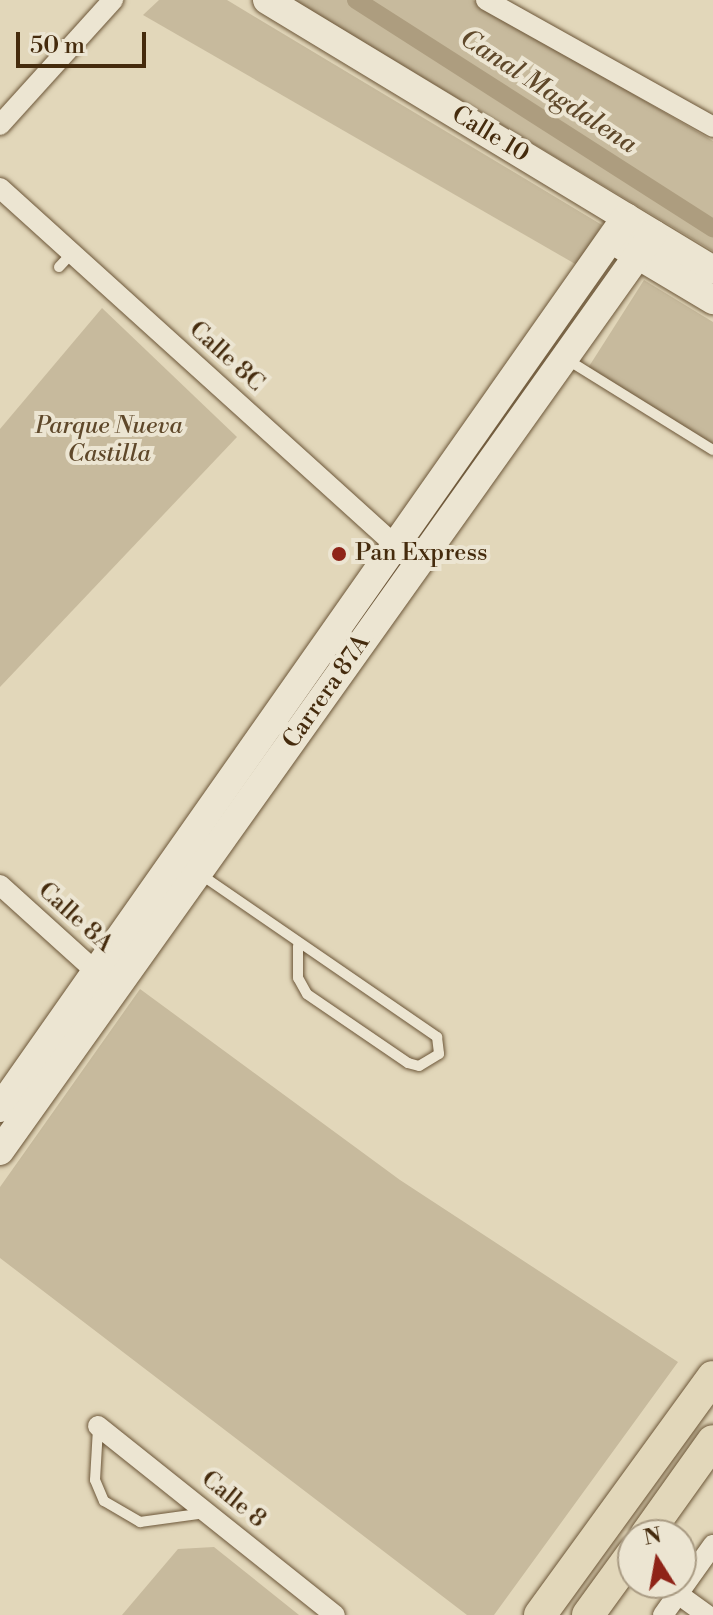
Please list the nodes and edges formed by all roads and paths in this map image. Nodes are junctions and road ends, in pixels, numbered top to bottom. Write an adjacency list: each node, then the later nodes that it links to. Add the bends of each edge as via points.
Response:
1 (113, 0): 4 (street)
2 (267, 0): 7 (street, Calle 10)
3 (490, 1): 5 (street)
4 (0, 125)
5 (713, 127)
6 (0, 188): 13 (street, Calle 8C, via 65,260)
7 (619, 228): 8 (street, Calle 10); 13 (street, Carrera 87A)
8 (646, 244): 9 (street, Calle 10); 10 (street, Calle 10); 11 (street, Carrera 87A)
9 (713, 270)
10 (713, 300)
11 (565, 358): 12 (lane); 14 (street, Carrera 87A)
12 (713, 450)
13 (395, 546): 14 (street, Calle 8C); 18 (street, Carrera 87A)
14 (417, 565): 15 (street, Carrera 87A)
15 (198, 872): 17 (lane); 18 (street, Carrera 87A)
16 (0, 885): 18 (street, Calle 8A)
17 (298, 946): 17 (lane, via 298,978 307,994 408,1063 419,1066 439,1054 437,1037)
18 (106, 980): 19 (street, Carrera 87A); 20 (street, Carrera 87A)
19 (0, 1108)
20 (0, 1151)
21 (713, 1377): 31 (main road)
22 (98, 1426): 24 (street, Calle 8); 24 (lane, via 95,1480 104,1501 140,1522)
23 (713, 1441): 25 (main road)
24 (207, 1513): 30 (street, Calle 8)
25 (657, 1519)
26 (713, 1545): 27 (street)
27 (697, 1567)
28 (617, 1575): 32 (main road)
29 (685, 1599): 33 (street)
30 (335, 1615)
31 (540, 1615)
32 (588, 1615)
33 (707, 1615)

